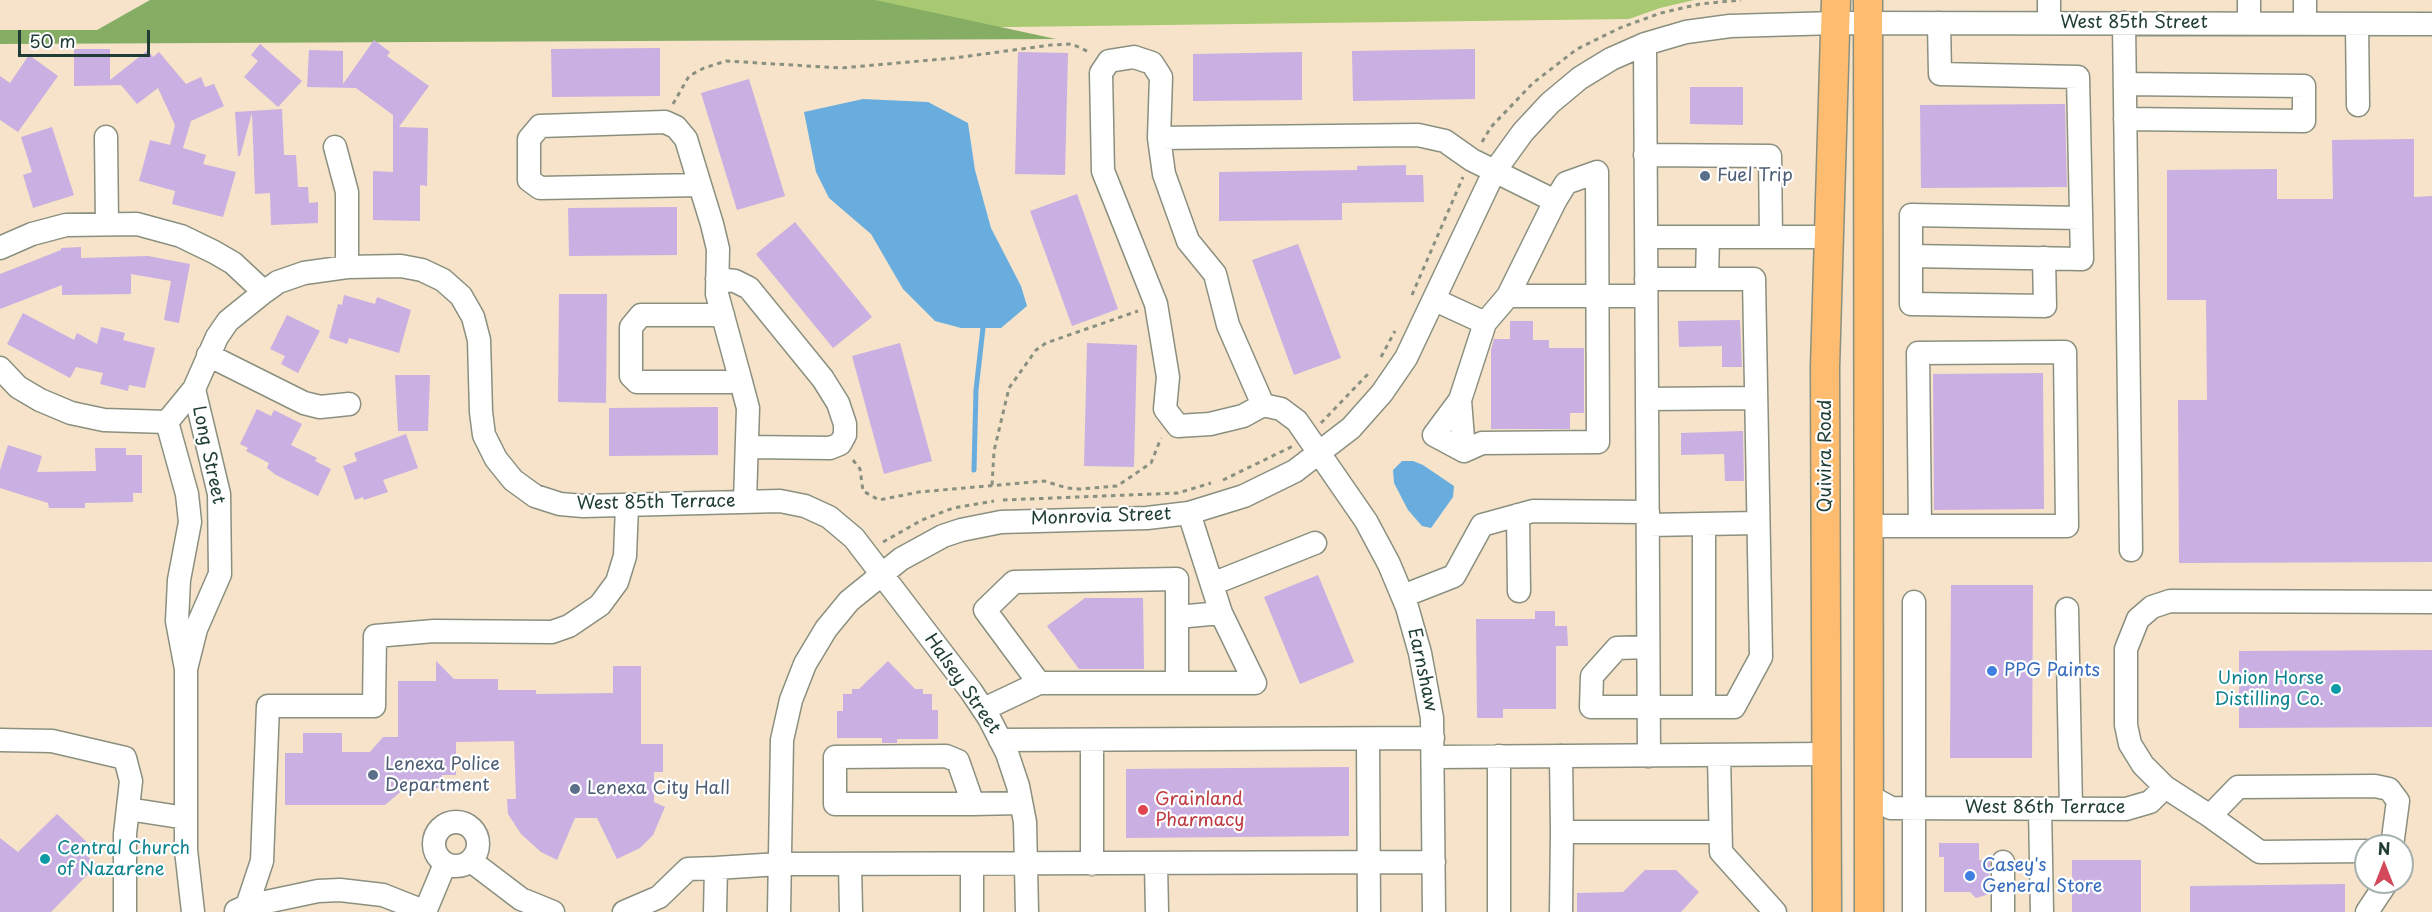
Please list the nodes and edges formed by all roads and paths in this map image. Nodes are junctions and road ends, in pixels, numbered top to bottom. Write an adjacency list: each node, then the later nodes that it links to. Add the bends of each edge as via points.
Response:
1 (1741, 0): 24 (path, via 1661,13 1577,49 1533,83 1491,127)
2 (2049, 0): 8 (street)
3 (2249, 0): 10 (street)
4 (2306, 0): 11 (street)
5 (1836, 11): 6 (street, West 85th Street); 14 (street, Monrovia Street, via 1686,32); 33 (main road, Quivira Road)
6 (1868, 12): 7 (street, West 85th Street); 71 (main road)
7 (1939, 23): 8 (street, West 85th Street); 28 (street, via 1940,74 2078,76)
8 (2049, 23): 9 (street, West 85th Street)
9 (2124, 23): 10 (street, West 85th Street); 16 (street)
10 (2249, 23): 11 (street, West 85th Street)
11 (2305, 23): 12 (street, West 85th Street)
12 (2357, 24): 13 (street, West 85th Street); 17 (street)
13 (2432, 24)
14 (1645, 44): 23 (street); 25 (street, Monrovia Street, via 1580,78 1550,103)
15 (1109, 61): 19 (path, via 1072,44 873,67 726,61 689,76); 21 (street, via 1134,57 1152,63 1161,77); 46 (street, via 1101,73 1103,171)
16 (2125, 84): 18 (street); 18 (street, via 2304,86 2304,121)
17 (2358, 105)
18 (2125, 119): 75 (street)
19 (665, 122): 26 (street, via 676,127 686,139); 26 (street, via 540,126 529,139 529,180 540,188)
20 (106, 137): 29 (street)
21 (1159, 138): 24 (street, via 1418,135 1444,141); 57 (street, via 1164,174 1188,241 1215,274 1228,325)
22 (335, 147): 37 (street, via 347,192)
23 (1645, 155): 30 (street); 32 (street, via 1770,156)
24 (1472, 160): 25 (street); 44 (path)
25 (1494, 172): 27 (street); 45 (street, Monrovia Street)
26 (700, 184): 38 (street, via 718,249)
27 (1555, 201): 42 (street); 43 (street, via 1566,183 1597,172)
28 (2081, 218): 35 (street, via 1911,215); 36 (street, via 2082,259)
29 (107, 224): 34 (street, via 66,225); 41 (street, via 137,224 181,236 232,263)
30 (1646, 237): 31 (street); 40 (street)
31 (1708, 237): 32 (street); 39 (street)
32 (1771, 237): 33 (street)
33 (1829, 237): 96 (main road, Quivira Road, via 1825,367)
34 (0, 248)
35 (1911, 256): 36 (street); 36 (street, via 1911,304 2045,306)
36 (2044, 258)
37 (347, 267): 41 (street, West 85th Terrace, via 304,273 278,282); 65 (street, West 85th Terrace, via 401,266 422,270 443,280 461,296 473,317 479,340 484,435 495,459 513,480 535,495 560,504)
38 (717, 279): 47 (street); 61 (street, via 749,288 824,379 845,424)
39 (1707, 279): 40 (street); 54 (street, via 1754,279)
40 (1646, 288): 43 (street); 55 (street)
41 (264, 292): 50 (street, Long Street, via 228,321)
42 (1508, 296): 43 (street); 48 (street)
43 (1598, 297): 48 (street, via 1598,442 1482,443 1464,451 1434,435 1460,400)
44 (1409, 300)
45 (1435, 300): 48 (street); 60 (street, Monrovia Street, via 1406,358 1382,393 1351,428)
46 (1156, 304): 58 (street, via 1168,377 1165,409); 63 (path, via 1036,350 1009,388 994,451)
47 (723, 315): 52 (street); 52 (street, via 641,315 631,327 632,376 638,382 730,382)
48 (1485, 323)
49 (1395, 330): 60 (path, via 1377,364)
50 (208, 355): 53 (street, Long Street); 56 (street, via 304,404)
51 (0, 368): 59 (street, via 18,387 71,413 104,420)
52 (740, 378): 62 (street, via 748,408)
53 (194, 389): 59 (street); 86 (street, Long Street, via 219,494 222,547 220,574 196,629)
54 (1756, 398): 55 (street); 70 (street)
55 (1647, 399): 68 (street)
56 (349, 404)
57 (1263, 405): 58 (street, via 1243,416 1210,424 1178,426); 60 (street, Earnshaw, via 1281,409 1297,421)
58 (1171, 417): 63 (path, via 1151,463 1117,486 1067,488 1044,480)
59 (167, 422): 86 (street, Long Street, via 187,494 190,522 179,580 177,621)
60 (1314, 443): 66 (street, Monrovia Street, via 1296,471 1222,504); 73 (path, via 1224,480 1178,493 996,501 953,508 881,543); 79 (street, Earnshaw, via 1366,521)
61 (840, 444): 62 (street, via 830,448); 63 (path, via 860,469 863,491 879,500 919,492)
62 (747, 447): 64 (street)
63 (992, 486)
64 (745, 501): 65 (street, West 85th Terrace); 76 (street, West 85th Terrace, via 780,501 805,506 829,517 854,538)
65 (627, 506): 129 (street, via 625,556 617,582 600,605 568,626 552,632 434,631 375,636 374,706 268,706 262,861)
66 (1189, 513): 76 (street, Monrovia Street, via 980,525 943,536); 77 (street)
67 (1518, 515): 68 (street, via 1533,511); 78 (street); 79 (street, via 1482,525 1454,576)
68 (1648, 518): 69 (street); 85 (street)
69 (1704, 524): 70 (street); 90 (street)
70 (1758, 524): 90 (street, via 1761,657 1734,707)
71 (1869, 526): 72 (street); 103 (main road)
72 (1920, 526): 72 (street, via 2067,526 2065,352 1918,353)
73 (875, 536)
74 (1315, 543): 77 (street)
75 (2131, 550)
76 (882, 574): 91 (street, Halsey Street); 121 (street, Monrovia Street, via 849,601 826,628 805,664 791,700 782,740)
77 (1212, 584): 83 (street)
78 (1519, 591)
79 (1403, 596): 97 (street, Earnshaw, via 1420,653)
80 (1914, 602): 106 (street)
81 (2432, 602): 102 (street, via 2170,602 2152,607 2138,619 2126,648 2126,725 2130,744)
82 (2067, 609): 109 (street)
83 (1221, 613): 84 (street); 88 (street, via 1255,683)
84 (1176, 617): 87 (street, via 1176,579 1014,582 985,610); 88 (street)
85 (1648, 647): 89 (street); 89 (street, via 1617,648 1592,676 1591,707)
86 (186, 669): 111 (street, Long Street)
87 (1039, 683): 88 (street); 91 (street)
88 (1176, 683)
89 (1649, 706): 90 (street); 101 (street)
90 (1704, 707)
91 (984, 710): 94 (street, Halsey Street)
92 (1368, 739): 95 (street); 97 (street); 119 (street)
93 (0, 740): 107 (street, via 52,741 125,758 131,781)
94 (1000, 740): 95 (street); 104 (street, Halsey Street)
95 (1092, 740): 125 (street)
96 (1827, 742): 98 (street); 103 (main road, via 1857,786); 146 (main road, Quivira Road)
97 (1433, 747): 99 (street); 117 (street, Earnshaw)
98 (1719, 755): 101 (street); 113 (street)
99 (1499, 756): 100 (street); 143 (street)
100 (1561, 756): 101 (street); 112 (street)
101 (1649, 756)
102 (2165, 787): 109 (street, West 86th Terrace, via 2150,802 2126,809); 110 (street)
103 (1869, 796): 106 (street, West 86th Terrace, via 1892,808); 147 (main road)
104 (1021, 803): 105 (street); 124 (street, Halsey Street)
105 (973, 804): 105 (street, via 835,804 835,757 946,756 958,761)
106 (1915, 808): 108 (street, West 86th Terrace); 148 (street)
107 (129, 809): 111 (street); 130 (street)
108 (2040, 809): 109 (street, West 86th Terrace); 150 (street)
109 (2071, 809)
110 (2210, 816): 114 (street, via 2238,787 2375,786 2389,789 2398,801); 115 (street, via 2260,852)
111 (186, 818): 131 (street, Long Street)
112 (1562, 832): 113 (street); 144 (street)
113 (1720, 832): 145 (street, via 1721,852)
114 (2394, 834)
115 (2354, 851)
116 (471, 861): 120 (street, via 455,867); 120 (street, via 478,850 478,836 470,825 456,820 445,823 434,841); 133 (street, via 521,899)
117 (1434, 862): 119 (street); 142 (street, Earnshaw)
118 (2003, 862): 149 (street)
119 (1370, 863): 126 (street); 141 (street)
120 (446, 864): 132 (street)
121 (779, 864): 122 (street); 127 (street); 136 (street, Monrovia Street)
122 (850, 864): 123 (street); 137 (street)
123 (972, 864): 124 (street); 138 (street)
124 (1026, 864): 125 (street); 139 (street, Halsey Street)
125 (1092, 864): 126 (street)
126 (1156, 864): 140 (street)
127 (716, 868): 134 (street, via 687,869 660,897); 135 (street)
128 (2379, 894): 151 (street)
129 (241, 909): 132 (street, via 318,891 340,890 383,895)
130 (125, 912)
131 (192, 912)
132 (426, 912)
133 (553, 912)
134 (624, 912)
135 (715, 912)
136 (779, 912)
137 (851, 912)
138 (972, 912)
139 (1027, 912)
140 (1157, 912)
141 (1370, 912)
142 (1434, 912)
143 (1499, 912)
144 (1561, 912)
145 (1775, 912)
146 (1827, 912)
147 (1869, 912)
148 (1914, 912)
149 (2003, 912)
150 (2042, 912)
151 (2367, 912)

